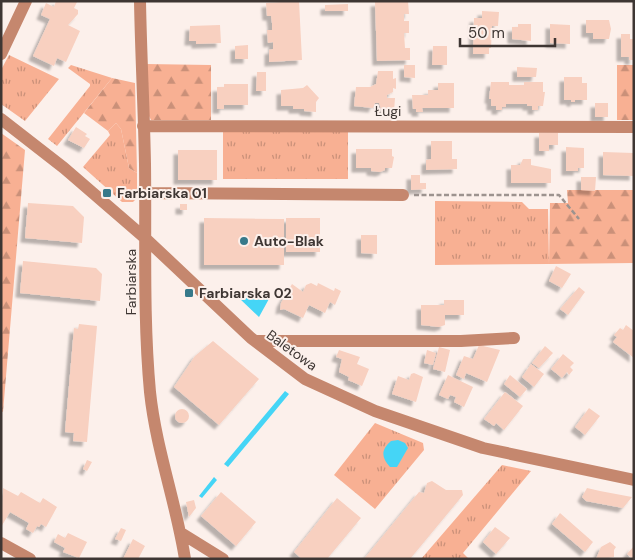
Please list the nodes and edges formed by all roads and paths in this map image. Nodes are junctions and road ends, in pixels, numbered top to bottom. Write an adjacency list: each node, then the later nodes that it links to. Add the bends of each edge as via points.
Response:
1 (26, 1): 3 (street)
2 (140, 1): 5 (street, Farbiarska)
3 (1, 54)
4 (1, 119): 10 (street, Baletowa)
5 (143, 126): 6 (street, Ługi); 7 (street, Farbiarska)
6 (634, 127)
7 (145, 193): 8 (street); 10 (street, Farbiarska)
8 (403, 195): 9 (path, via 558,195)
9 (579, 219)
10 (145, 238): 12 (street, Baletowa); 14 (street, Farbiarska, via 150,393 157,444)
11 (514, 338): 12 (street)
12 (255, 341): 13 (street, Baletowa, via 305,379 375,411 484,448)
13 (634, 480)
14 (180, 533): 17 (street, Farbiarska); 18 (street)
15 (1, 543): 16 (street)
16 (30, 559)
17 (185, 559)
18 (223, 559)

